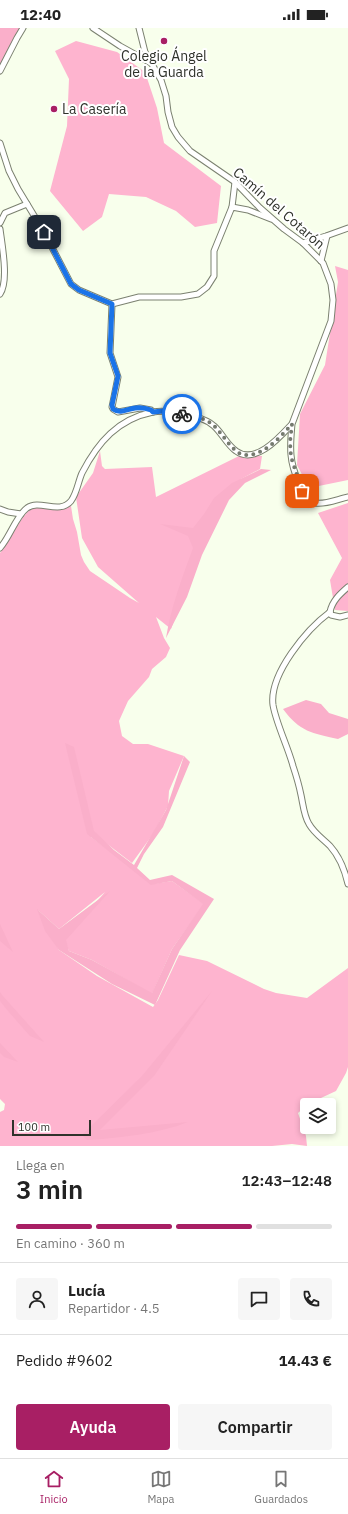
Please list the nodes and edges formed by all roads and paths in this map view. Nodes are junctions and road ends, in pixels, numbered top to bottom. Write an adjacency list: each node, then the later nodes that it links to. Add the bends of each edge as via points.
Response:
1 (23, 28): 5 (street)
2 (93, 28): 4 (street)
3 (139, 28): 4 (street, Camín del Cotarón)
4 (150, 62): 7 (street, Camín del Cotarón, via 161,80 172,127 178,137 190,151)
5 (0, 71)
6 (0, 143): 8 (street, via 9,171)
7 (235, 182): 9 (street); 10 (street, Camín del Cotarón)
8 (27, 204): 11 (street, via 5,213); 18 (street, via 71,284)
9 (232, 207): 10 (street); 18 (street, via 214,251 214,276 207,288 198,294 181,297 139,296)
10 (274, 220): 15 (street, Camín del Cotarón)
11 (0, 223)
12 (348, 228): 14 (street)
13 (0, 229): 17 (street, via 4,280)
14 (327, 236): 15 (street); 16 (street)
15 (303, 243): 16 (street, Camín del Cotarón)
16 (321, 261): 20 (street, Camín del Cotarón, via 334,300 331,322)
17 (0, 294)
18 (112, 304): 19 (street, via 110,353 118,376 113,409 118,412 146,408)
19 (153, 412): 20 (street, via 169,412 207,421 214,425 242,455 264,450); 23 (street, via 122,424 109,434 82,474 70,502 57,507 28,507)
20 (292, 424): 21 (street, Camín del Cotarón, via 291,457 306,497 316,503)
21 (348, 497)
22 (0, 509): 23 (street)
23 (21, 514): 24 (street)
24 (0, 548)
25 (348, 587): 26 (street, via 331,606)
26 (330, 612): 27 (street, via 335,617); 28 (street, via 303,637 288,660 275,687 273,704 307,819 315,832 336,854)
27 (348, 615)
28 (348, 884)

